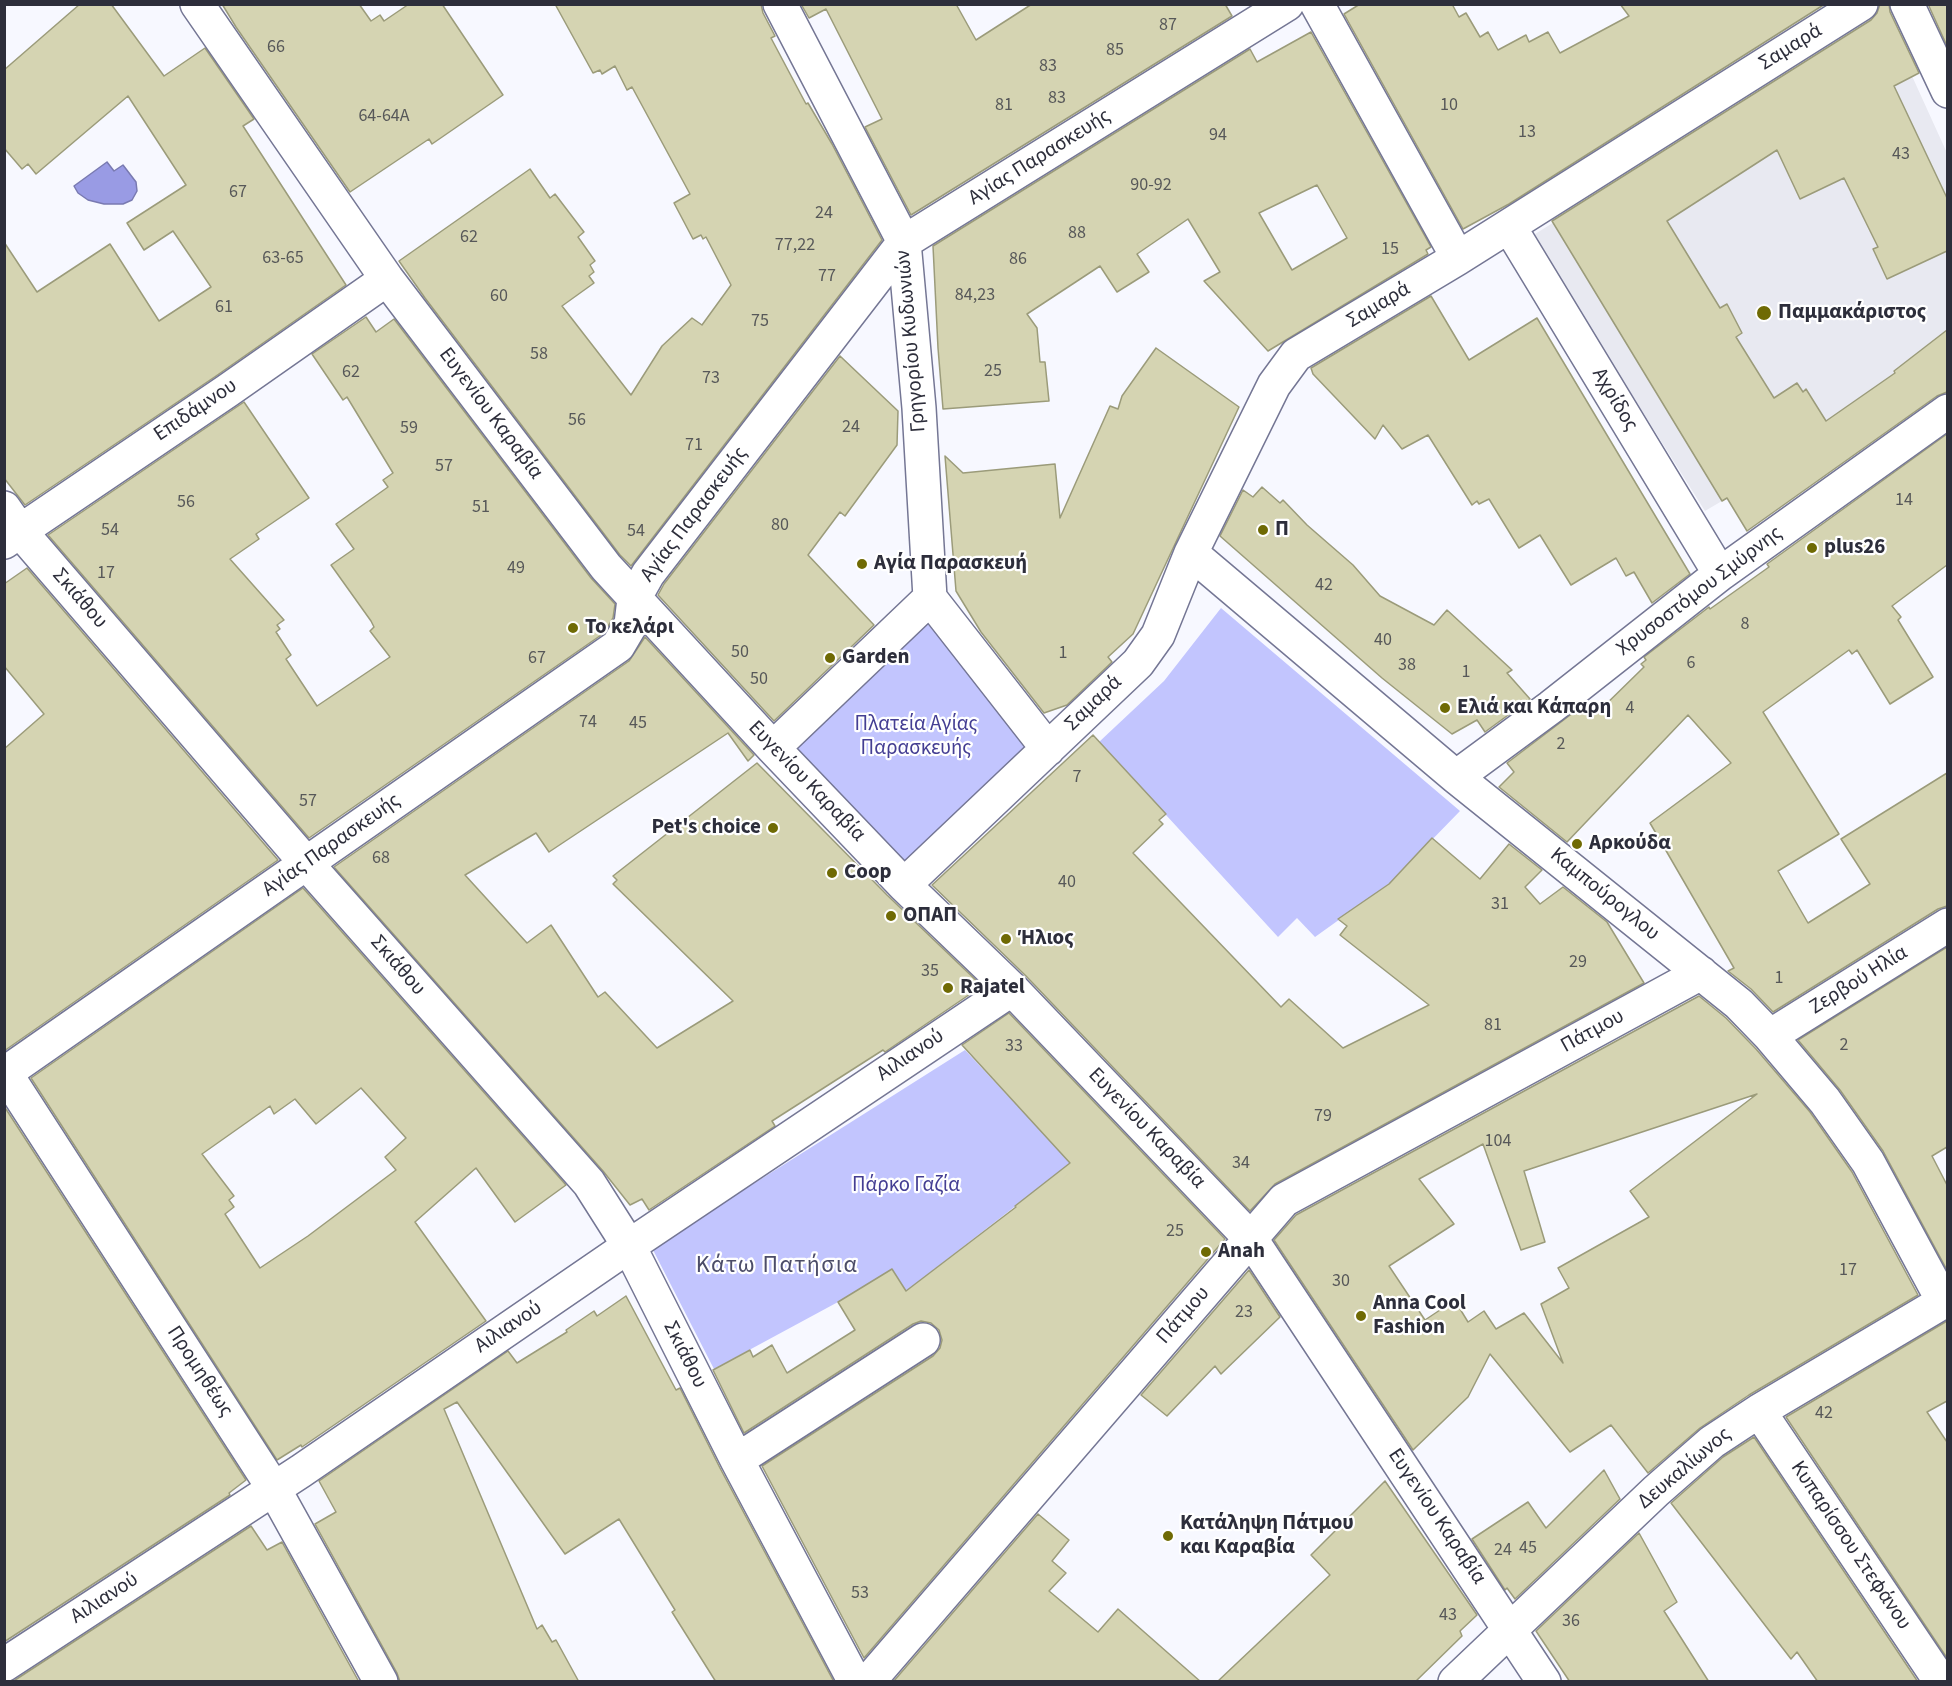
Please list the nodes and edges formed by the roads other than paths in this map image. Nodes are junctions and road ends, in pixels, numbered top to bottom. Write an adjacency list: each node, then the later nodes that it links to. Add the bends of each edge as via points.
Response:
1 (197, 4): 11 (street, Ευγενίου Καραβία)
2 (780, 4): 9 (street, Γρηγορίου Κυδωνιών)
3 (1287, 4): 9 (street, Αγίας Παρασκευής)
4 (1317, 4): 10 (street)
5 (1861, 4): 8 (street, Σαμαρά)
6 (1907, 4): 7 (street)
7 (1947, 91)
8 (1509, 226): 10 (street, Σαμαρά); 15 (street, Αχρίδος)
9 (904, 242): 16 (street, Γρηγορίου Κυδωνιών, via 920,408); 17 (street, Αγίας Παρασκευής, via 652,567)
10 (1458, 258): 14 (street, Σαμαρά, via 1296,355 1274,386)
11 (387, 279): 13 (street, Επιδάμνου, via 227,391); 17 (street, Ευγενίου Καραβία)
12 (1947, 411): 15 (street, Χρυσοστόμου Σμύρνης)
13 (10, 527): 21 (street, Σκιάθου)
14 (1191, 552): 19 (street, Σαμαρά, via 1158,635 1138,663); 20 (street, Καμπούρογλου)
15 (1720, 574): 20 (street, Χρυσοστόμου Σμύρνης)
16 (930, 598): 18 (street); 19 (street)
17 (634, 599): 18 (street, Ευγενίου Καραβία); 21 (street, Αγίας Παρασκευής, via 631,624 618,646)
18 (773, 748): 22 (street, Ευγενίου Καραβία)
19 (1048, 749): 22 (street, Σαμαρά)
20 (1456, 777): 24 (street, Καμπούρογλου)
21 (306, 863): 27 (street, Αγίας Παρασκευής); 29 (street, Σκιάθου, via 589,1184)
22 (904, 885): 25 (street, Ευγενίου Καραβία)
23 (1947, 925): 26 (street, Ζερβού Ηλία)
24 (1701, 973): 26 (street, Καμπούρογλου); 28 (street, Πάτμου, via 1284,1200)
25 (1012, 989): 28 (street, Ευγενίου Καραβία); 29 (street, Αιλιανού)
26 (1770, 1036): 30 (street, Καμπούρογλου, via 1826,1101 1868,1162)
27 (5, 1073): 34 (street, Προμηθέως)
28 (1251, 1239): 35 (street, Ευγενίου Καραβία); 39 (street, Πάτμου)
29 (629, 1246): 33 (street, Σκιάθου); 34 (street, Αιλιανού)
30 (1945, 1300): 32 (street, Δευκαλίωνος)
31 (923, 1340): 33 (street)
32 (1759, 1412): 35 (street, Δευκαλίωνος, via 1712,1442 1656,1491); 42 (street, Κυπαρίσσου Στεφάνου)
33 (737, 1460): 38 (street, Σκιάθου)
34 (274, 1489): 36 (street, Αιλιανού); 37 (street, Προμηθέως)
35 (1510, 1630): 40 (street, Δευκαλίωνος); 41 (street, Ευγενίου Καραβία)
36 (4, 1665)
37 (381, 1682)
38 (855, 1682)
39 (868, 1682)
40 (1455, 1682)
41 (1544, 1682)
42 (1941, 1682)

